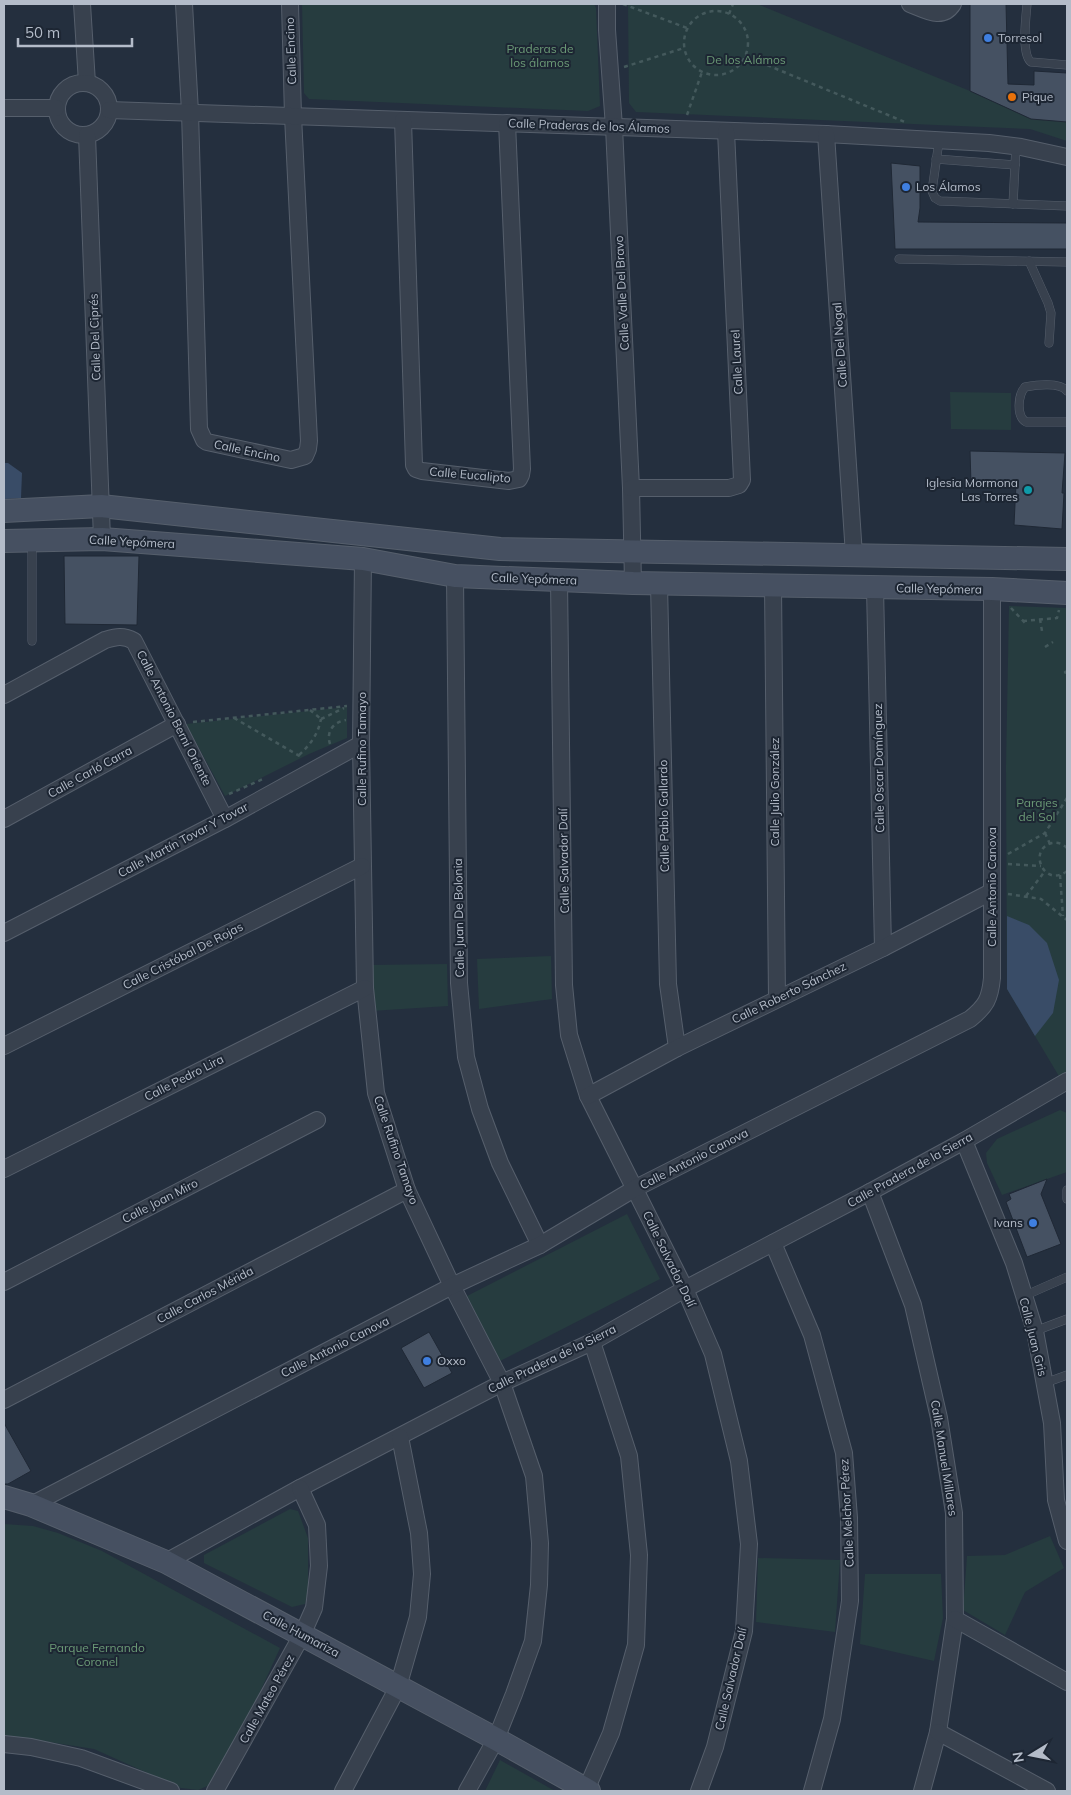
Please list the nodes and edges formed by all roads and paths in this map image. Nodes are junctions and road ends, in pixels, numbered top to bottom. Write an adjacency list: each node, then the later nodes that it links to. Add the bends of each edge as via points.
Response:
1 (82, 4): 17 (street)
2 (184, 4): 21 (street, Calle Encino)
3 (290, 4): 22 (street, Calle Encino)
4 (608, 4): 15 (street, Calle Valle Del Bravo)
5 (623, 4): 11 (path)
6 (733, 4): 10 (path)
7 (910, 4): 8 (street, via 935,14 944,13)
8 (954, 4)
9 (1027, 4): 14 (lane, via 1028,60)
10 (729, 14): 11 (path, via 710,11 700,14); 13 (path, via 737,19 747,36)
11 (687, 28): 12 (path)
12 (684, 48): 15 (path); 16 (path, via 694,66)
13 (745, 56): 16 (path, via 731,71 722,74); 25 (path)
14 (1067, 65)
15 (610, 71): 26 (street, Calle Valle Del Bravo)
16 (702, 72): 27 (path)
17 (87, 83): 19 (street, via 78,83 63,91); 20 (street, via 106,95)
18 (4, 108): 19 (street)
19 (56, 108): 30 (street, via 57,116 66,128 72,133)
20 (109, 110): 21 (street, Calle Praderas de los Álamos); 30 (street, via 103,126)
21 (190, 112): 22 (street, Calle Praderas de los Álamos); 22 (street, Calle Encino, via 199,429 207,442 291,460 305,456 309,441)
22 (293, 116): 23 (street, Calle Praderas de los Álamos)
23 (403, 120): 24 (street, Calle Praderas de los Álamos); 24 (street, Calle Eucalipto, via 414,465 422,471 509,481 519,479 522,469)
24 (507, 123): 26 (street, Calle Praderas de los Álamos)
25 (910, 124)
26 (614, 127): 27 (street, Calle Praderas de los Álamos); 44 (street, Calle Valle Del Bravo)
27 (682, 129): 28 (street, Calle Praderas de los Álamos)
28 (726, 131): 29 (street, Calle Praderas de los Álamos); 44 (street, Calle Laurel, via 742,480 739,485 729,488)
29 (826, 134): 31 (street, Calle Praderas de los Álamos); 51 (street, Calle Del Nogal)
30 (87, 135): 45 (street, Calle Del Ciprés)
31 (939, 140): 32 (street, Calle Praderas de los Álamos); 34 (lane)
32 (1016, 146): 33 (street, Calle Praderas de los Álamos); 35 (lane)
33 (1067, 157)
34 (936, 159): 35 (lane); 36 (lane, via 932,191 940,201)
35 (1015, 165): 36 (lane)
36 (1014, 204): 37 (lane)
37 (1067, 206)
38 (899, 259): 39 (lane)
39 (1029, 261): 40 (lane); 41 (lane, via 1051,313)
40 (1067, 262)
41 (1049, 343)
42 (1067, 391): 43 (lane, via 1058,386 1024,387 1019,412 1026,422)
43 (1067, 422)
44 (631, 488): 50 (street, Calle Valle Del Bravo)
45 (101, 506): 46 (main road); 47 (street, Calle Del Ciprés); 50 (main road, via 500,549)
46 (4, 511)
47 (102, 539): 49 (main road, Calle Yepómera); 52 (main road, Calle Yepómera)
48 (4, 541): 49 (main road, Calle Yepómera)
49 (32, 541): 65 (lane)
50 (631, 551): 51 (main road); 56 (street, Calle Valle Del Bravo)
51 (854, 555): 53 (main road)
52 (363, 559): 54 (main road, Calle Yepómera); 71 (street, Calle Rufino Tamayo)
53 (1067, 559)
54 (455, 576): 55 (main road, Calle Yepómera); 115 (street, Calle Juan De Bolonia, via 459,983 466,1057 480,1109 500,1163)
55 (559, 580): 56 (main road, Calle Yepómera); 105 (street, Calle Salvador Dalí, via 564,986 569,1035)
56 (633, 583): 57 (main road, Calle Yepómera)
57 (659, 584): 58 (main road, Calle Yepómera); 103 (street, Calle Pablo Gallardo, via 668,984)
58 (773, 586): 59 (main road, Calle Yepómera); 101 (street, Calle Julio González)
59 (876, 588): 60 (main road, Calle Yepómera); 99 (street, Calle Oscar Domínguez)
60 (992, 589): 61 (main road, Calle Yepómera); 88 (street, Calle Antonio Canova)
61 (1061, 601): 62 (path)
62 (1040, 619): 63 (path); 64 (path)
63 (1023, 621)
64 (1042, 631)
65 (32, 641)
66 (1053, 642): 67 (path)
67 (1045, 647)
68 (1067, 671): 69 (path)
69 (1067, 675)
70 (4, 695): 76 (street, Calle Antonio Berni Oriente, via 105,640 125,637 134,641)
71 (354, 705): 72 (path); 74 (path); 77 (street, Calle Rufino Tamayo)
72 (310, 710): 73 (path); 74 (path)
73 (234, 718): 76 (path); 79 (path)
74 (321, 719): 79 (path, via 314,739)
75 (347, 720): 78 (path, via 334,725 330,732)
76 (177, 724): 82 (street, Calle Carló Carra); 83 (street, Calle Antonio Berni Oriente)
77 (361, 744): 83 (street, Calle Martín Tovar Y Tovar); 89 (street, Calle Rufino Tamayo)
78 (331, 746)
79 (299, 755): 80 (path)
80 (305, 759)
81 (1067, 798): 84 (path)
82 (4, 819)
83 (225, 819): 98 (street, Calle Martín Tovar Y Tovar)
84 (1045, 833): 86 (path); 88 (path)
85 (1067, 842): 87 (path)
86 (1050, 844): 87 (path); 90 (path, via 1040,856)
87 (1066, 847)
88 (991, 859): 90 (path); 94 (street, Calle Antonio Canova)
89 (362, 866): 100 (street, Calle Rufino Tamayo); 102 (street, Calle Cristóbal De Rojas)
90 (1041, 866): 91 (path)
91 (1044, 871): 93 (path); 95 (path)
92 (1067, 871): 93 (path)
93 (1060, 875): 96 (path)
94 (991, 893): 95 (path); 99 (street, Calle Roberto Sánchez); 109 (street, Calle Antonio Canova, via 991,992 987,1002 970,1019)
95 (1026, 897): 96 (path, via 1042,899)
96 (1063, 917): 97 (path)
97 (1067, 920)
98 (4, 933)
99 (883, 948): 101 (street, Calle Roberto Sánchez)
100 (365, 988): 108 (street, Calle Pedro Lira); 110 (street, Calle Rufino Tamayo, via 376,1093)
101 (777, 999): 103 (street, Calle Roberto Sánchez)
102 (4, 1046)
103 (677, 1048): 105 (street, Calle Roberto Sánchez)
104 (1067, 1081): 107 (street, Calle Pradera de la Sierra)
105 (588, 1096): 109 (street, Calle Salvador Dalí)
106 (316, 1120): 117 (street, Calle Joan Miro)
107 (964, 1141): 112 (street, Calle Pradera de la Sierra); 120 (street, Calle Juan Gris, via 1014,1263)
108 (4, 1169)
109 (634, 1189): 115 (street, Calle Antonio Canova); 119 (street, Calle Salvador Dalí)
110 (407, 1190): 118 (street, Calle Rufino Tamayo); 127 (street, Calle Carlos Mérida)
111 (1067, 1190): 113 (lane)
112 (870, 1192): 114 (street, Calle Pradera de la Sierra); 134 (street, Calle Manuel Millares, via 913,1305 939,1418 954,1513)
113 (1067, 1199)
114 (773, 1243): 119 (street, Calle Pradera de la Sierra); 147 (street, Calle Melchor Pérez, via 812,1335 844,1453 849,1518 850,1601 832,1720)
115 (540, 1245): 118 (street, Calle Antonio Canova)
116 (1067, 1277): 120 (lane)
117 (4, 1282)
118 (452, 1286): 125 (street, Calle Rufino Tamayo); 131 (street, Calle Antonio Canova)
119 (684, 1289): 123 (street, Calle Pradera de la Sierra); 146 (street, Calle Salvador Dalí, via 713,1354 739,1461 749,1544 744,1631 715,1747)
120 (1024, 1296): 122 (street, Calle Juan Gris)
121 (1067, 1320): 122 (lane)
122 (1035, 1331): 126 (street, Calle Juan Gris)
123 (592, 1342): 125 (street, Calle Pradera de la Sierra); 145 (street, via 629,1456 639,1555 636,1645 611,1733)
124 (1067, 1375): 126 (lane)
125 (502, 1383): 128 (street, Calle Pradera de la Sierra); 139 (street, Calle Rufino Tamayo, via 534,1476 540,1586 533,1641)
126 (1045, 1383): 132 (street, Calle Juan Gris, via 1052,1423 1056,1500)
127 (4, 1400)
128 (400, 1437): 129 (street, Calle Pradera de la Sierra); 137 (street, via 419,1533 422,1574 418,1617)
129 (300, 1488): 133 (street, Calle Pradera de la Sierra); 135 (street, Calle Mateo Pérez, via 317,1525 319,1566 314,1608)
130 (4, 1497): 131 (main road, Calle Humariza)
131 (31, 1505): 133 (main road, Calle Humariza)
132 (1067, 1541)
133 (166, 1562): 135 (main road, Calle Humariza)
134 (955, 1620): 136 (street); 138 (street, Calle Manuel Millares)
135 (302, 1635): 137 (main road, Calle Humariza); 142 (street, Calle Mateo Pérez)
136 (1067, 1682)
137 (398, 1687): 139 (main road, Calle Humariza); 143 (street)
138 (938, 1732): 148 (street, Calle Manuel Millares); 149 (street)
139 (496, 1739): 144 (street, Calle Rufino Tamayo); 145 (main road, Calle Humariza)
140 (4, 1744): 141 (street, via 81,1758)
141 (171, 1791)
142 (215, 1791)
143 (343, 1791)
144 (467, 1791)
145 (587, 1791)
146 (699, 1791)
147 (812, 1791)
148 (922, 1791)
149 (1047, 1791)

